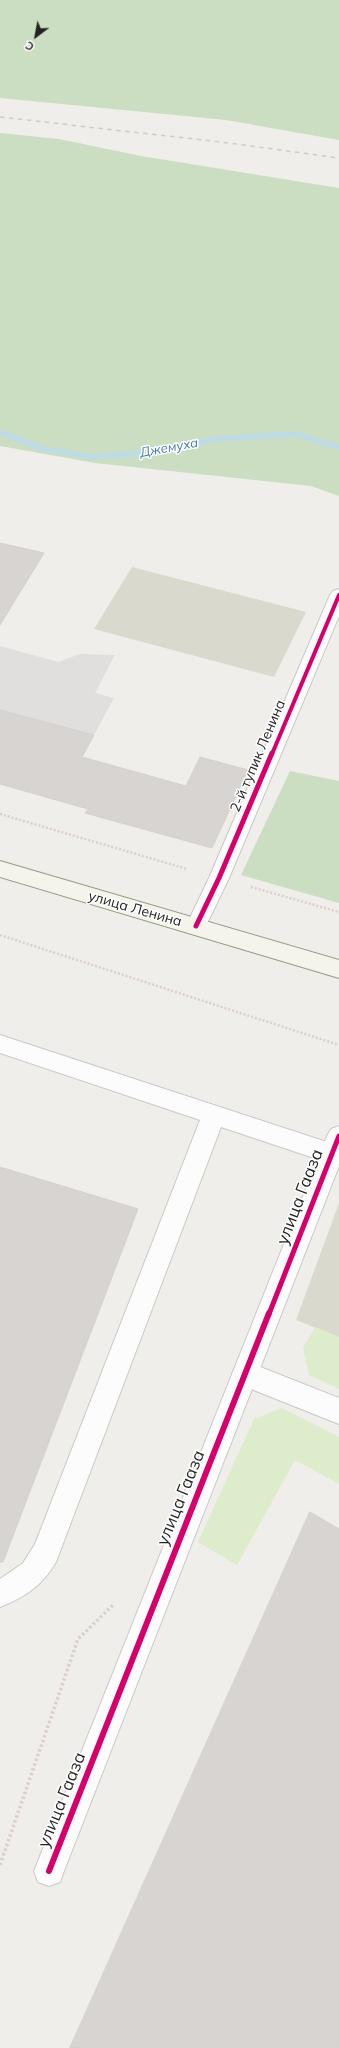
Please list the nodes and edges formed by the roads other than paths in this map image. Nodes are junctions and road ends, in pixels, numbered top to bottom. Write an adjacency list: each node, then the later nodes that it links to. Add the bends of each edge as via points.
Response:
1 (339, 595): 3 (street, 2-й тупик Ленина, via 219,878)
2 (0, 869): 3 (main road, улица Ленина)
3 (196, 926): 4 (main road, улица Ленина)
4 (339, 969)
5 (0, 1044): 6 (street)
6 (214, 1115): 7 (street); 10 (street, via 46,1552 37,1570 17,1586)
7 (335, 1145): 8 (street, улица Гааза)
8 (245, 1374): 9 (street); 11 (street, улица Гааза)
9 (339, 1411)
10 (0, 1593)
11 (49, 1871)

